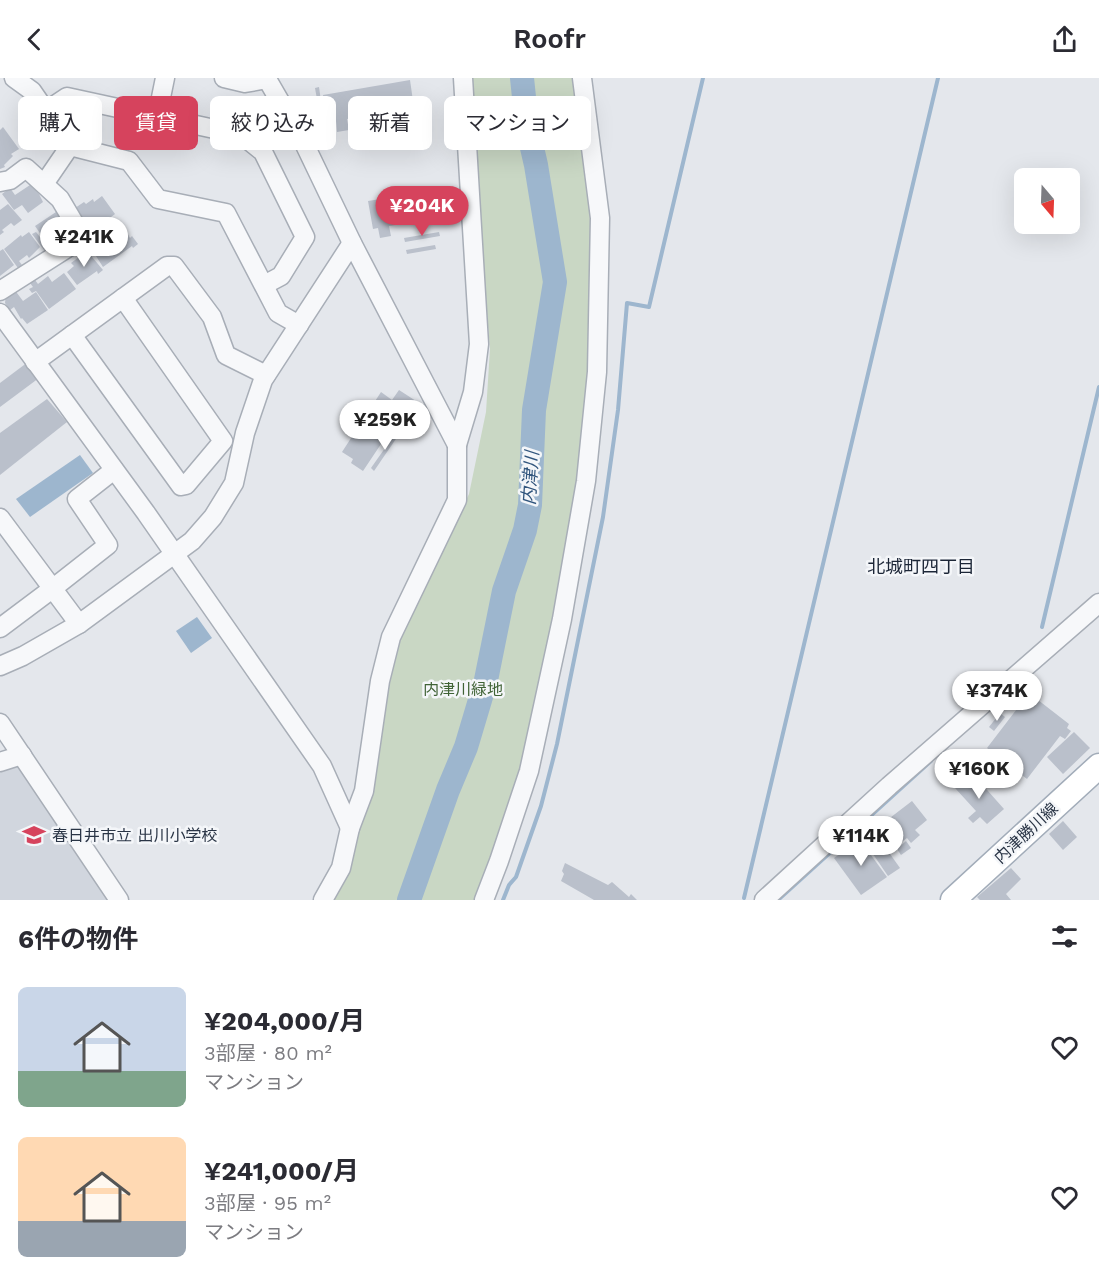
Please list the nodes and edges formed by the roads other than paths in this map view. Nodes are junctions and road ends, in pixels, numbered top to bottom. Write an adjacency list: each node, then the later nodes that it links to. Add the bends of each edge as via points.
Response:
1 (14, 78): 7 (street)
2 (165, 78): 8 (street)
3 (224, 78): 6 (street, via 245,83)
4 (463, 78): 23 (street, via 479,344 473,392)
5 (582, 78): 39 (street, via 600,218 597,372 586,481 529,771)
6 (270, 79): 14 (street)
7 (36, 96)
8 (161, 96)
9 (198, 126): 15 (street, via 242,135 263,152 305,237 281,276)
10 (67, 150): 13 (street)
11 (86, 150): 15 (street, via 129,161 158,199 226,213)
12 (0, 182): 13 (street, via 26,168)
13 (44, 184): 16 (street, via 60,199 83,238)
14 (352, 243): 19 (street); 23 (street)
15 (264, 285): 19 (street, via 278,313)
16 (0, 291)
17 (123, 298): 20 (street); 20 (street, via 222,438 186,486 181,486); 22 (street, via 167,266 174,266 212,317 226,355)
18 (0, 313): 21 (street)
19 (299, 325): 22 (street)
20 (72, 335): 21 (street)
21 (35, 362): 24 (street)
22 (266, 375): 26 (street, via 245,433 234,483 213,517 192,541)
23 (457, 445): 36 (street, via 457,500 391,637 380,681 364,791)
24 (114, 470): 26 (street); 27 (street, via 78,499 108,545)
25 (0, 518): 27 (street)
26 (173, 553): 29 (street); 36 (street, via 322,766)
27 (52, 589): 29 (street); 30 (street)
28 (1099, 603): 40 (street)
29 (79, 624): 31 (street)
30 (0, 628)
31 (0, 666)
32 (0, 723): 33 (street)
33 (21, 755): 34 (street); 37 (street)
34 (0, 762)
35 (1099, 766): 41 (main road, 内津勝川線)
36 (350, 828): 38 (street, via 341,868)
37 (119, 900)
38 (323, 900)
39 (484, 900)
40 (764, 900)
41 (953, 900)

